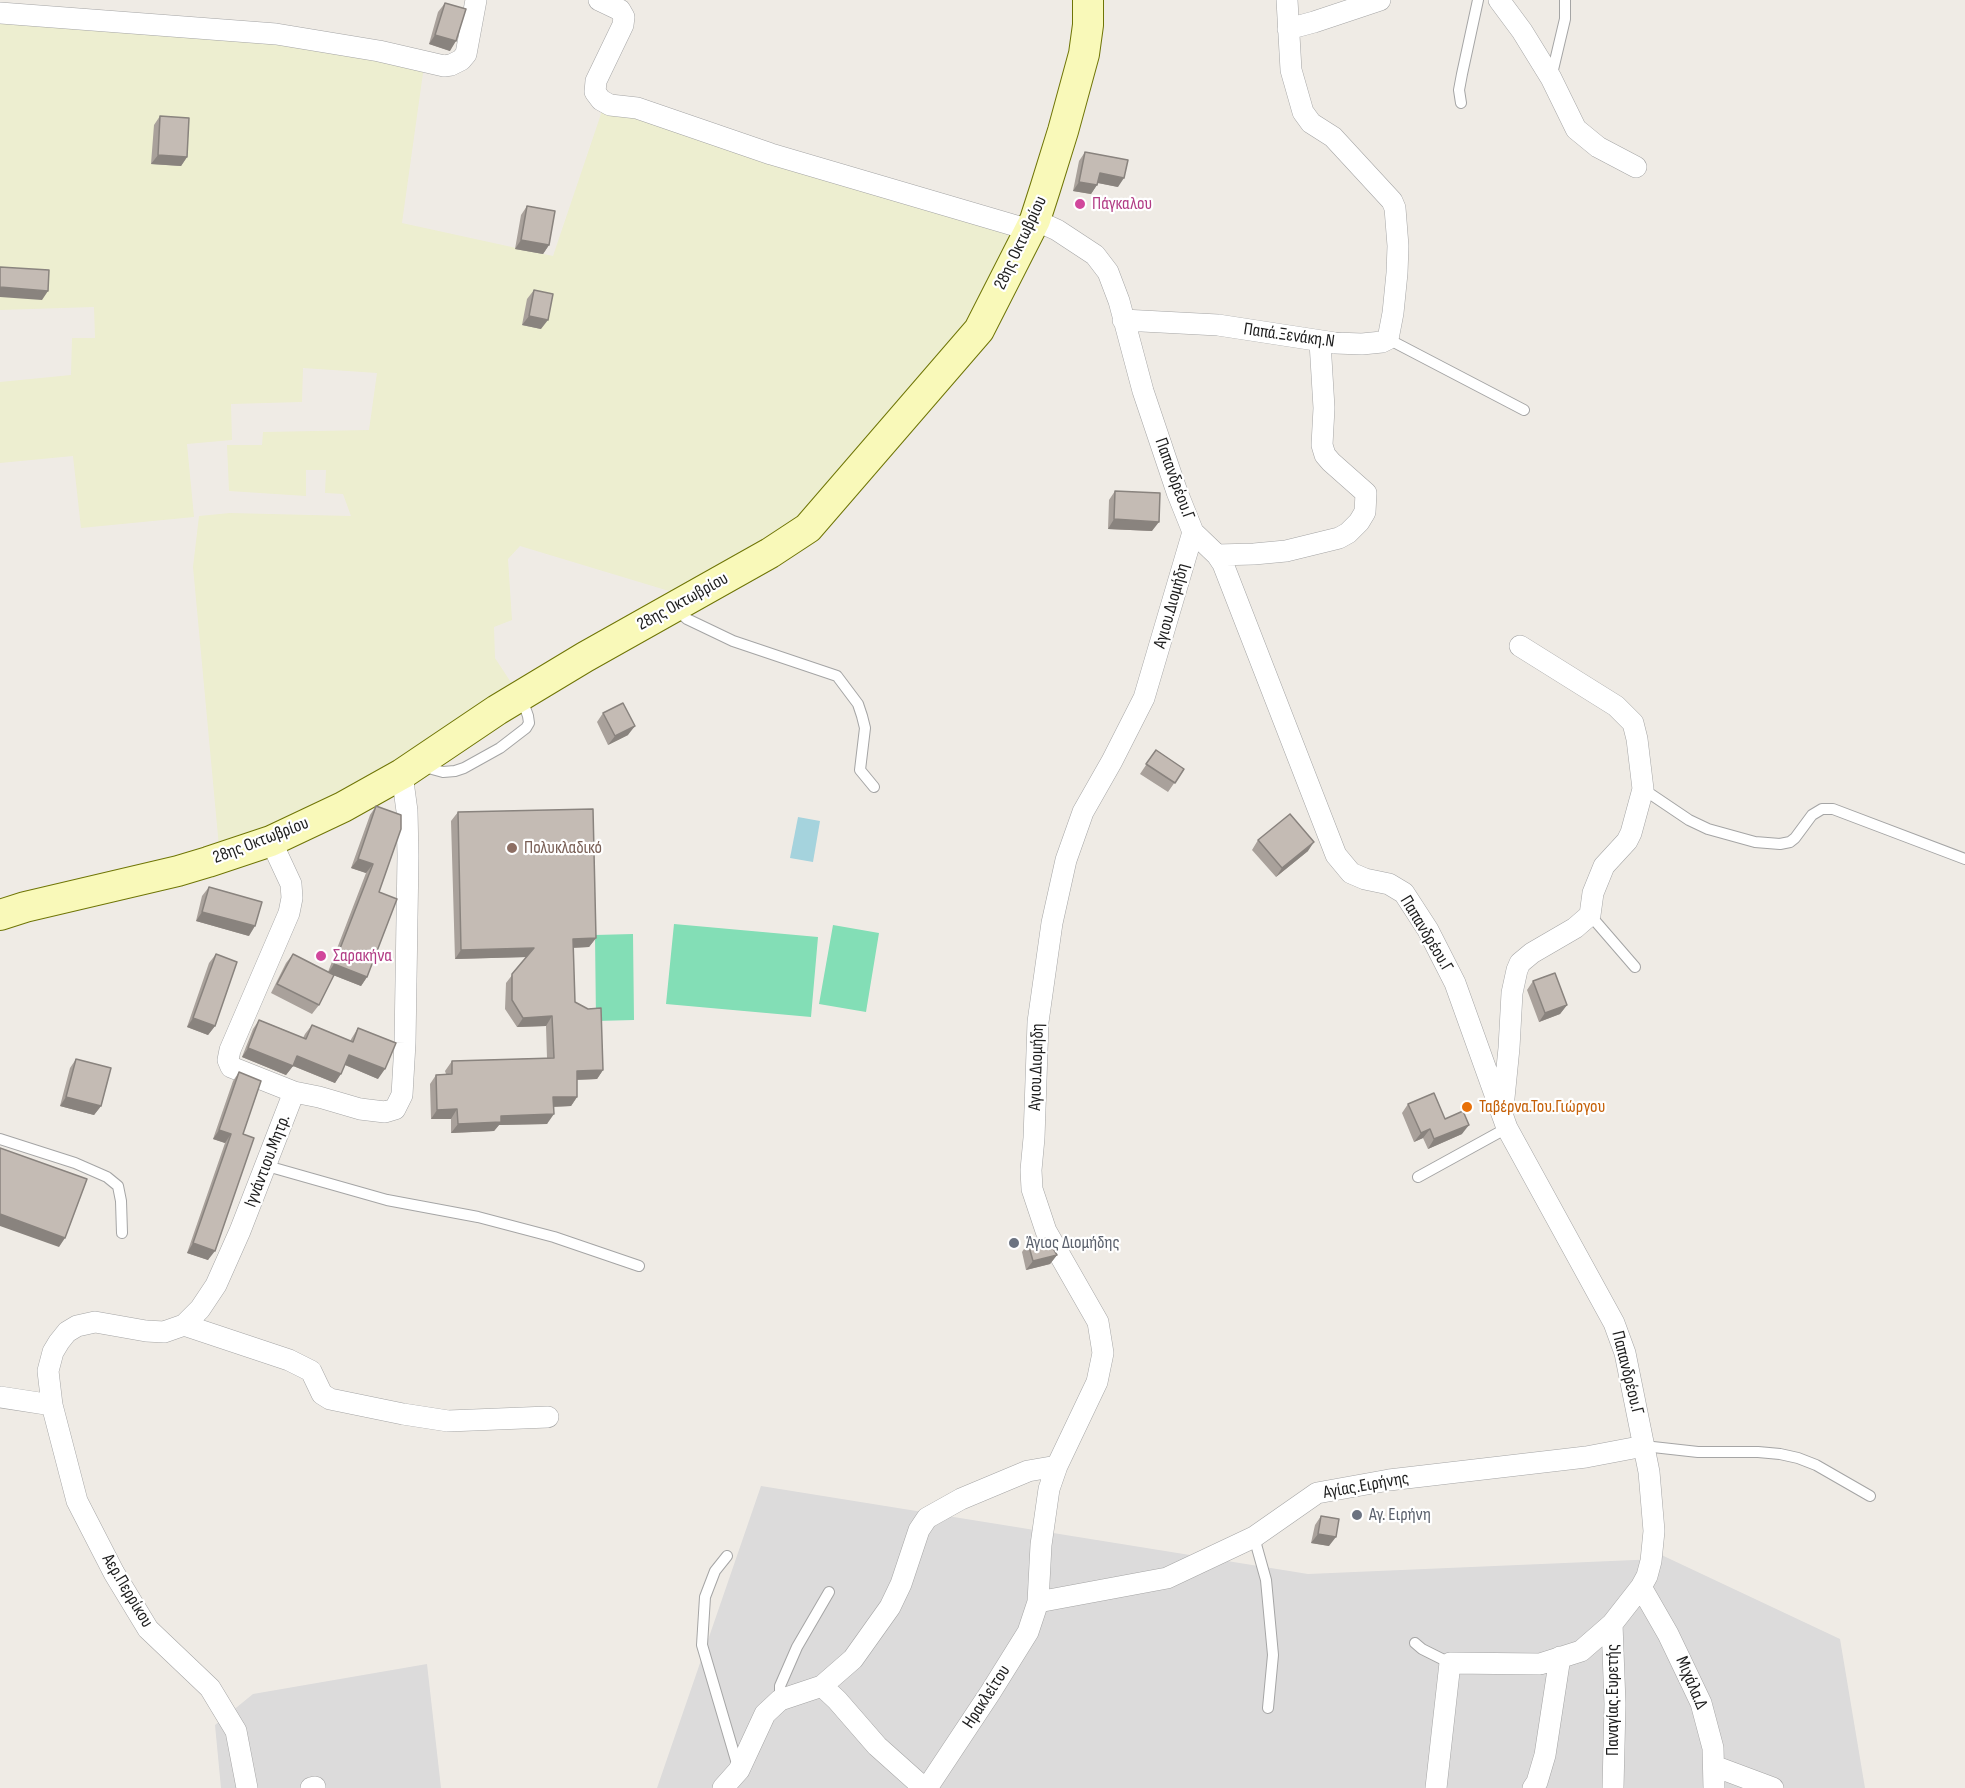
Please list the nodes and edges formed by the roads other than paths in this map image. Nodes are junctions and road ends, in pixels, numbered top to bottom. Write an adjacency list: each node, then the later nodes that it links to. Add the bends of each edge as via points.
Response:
1 (476, 0): 9 (street, via 466,54 444,66 276,34)
2 (598, 0): 14 (street, Παπανδρέου.Γ, via 620,10 624,17 596,81 595,92 610,105 637,108 771,154)
3 (1088, 0): 14 (main road, 28ης Οκτωβρίου, via 1084,54)
4 (1287, 0): 10 (street)
5 (1380, 0): 10 (street)
6 (1478, 0): 12 (lane, via 1459,90)
7 (1499, 0): 11 (street)
8 (1566, 0): 11 (lane)
9 (0, 13)
10 (1288, 28): 16 (street, via 1291,70 1303,112 1333,137 1395,208 1397,273)
11 (1551, 78): 13 (street, via 1576,129 1598,147)
12 (1461, 102)
13 (1636, 167)
14 (1033, 225): 15 (street, Παπανδρέου.Γ, via 1057,230 1103,263 1112,279); 21 (main road, 28ης Οκτωβρίου, via 980,330 817,518 770,553)
15 (1123, 320): 17 (street, Παπά.Ξενάκη.Ν, via 1218,325); 19 (street, Παπανδρέου.Γ, via 1143,391)
16 (1388, 339): 17 (street, Παπά.Ξενάκη.Ν, via 1362,344); 18 (lane)
17 (1320, 342): 20 (street, via 1322,445 1330,462 1366,493 1365,512 1348,533 1338,538 1286,551)
18 (1524, 410)
19 (1193, 532): 20 (street, Παπανδρέου.Γ); 43 (street, Αγιου.Διομήδη, via 1144,698 1083,812 1066,860 1052,923 1038,1022 1032,1189 1046,1231 1098,1322 1103,1344 1097,1382)
20 (1217, 555): 32 (street, Παπανδρέου.Γ, via 1336,855 1351,873 1400,890 1412,903 1455,983)
21 (674, 607): 23 (main road, 28ης Οκτωβρίου, via 520,696); 24 (lane, via 687,620 733,641 837,676 858,704 866,728 860,770)
22 (1520, 646): 25 (street, via 1616,706 1633,723)
23 (409, 770): 26 (main road, 28ης Οκτωβρίου); 31 (street, via 402,1095 395,1109 385,1112)
24 (874, 788)
25 (1643, 789): 27 (lane, via 1698,824 1755,842 1790,842 1812,815 1822,809 1833,809); 29 (street, via 1627,841 1604,866 1593,893)
26 (271, 841): 28 (main road, 28ης Οκτωβρίου, via 177,871); 31 (street, Ιγνάντιου.Μητρ., via 291,884 292,898 228,1060 231,1067)
27 (1965, 859)
28 (0, 915)
29 (1590, 915): 30 (lane); 32 (street, via 1532,953 1517,970 1512,993)
30 (1635, 967)
31 (294, 1092): 34 (street, Ιγνάντιου.Μητρ.)
32 (1505, 1120): 35 (lane); 42 (street, Παπανδρέου.Γ, via 1614,1323 1625,1353)
33 (0, 1139): 36 (lane, via 107,1177 118,1186)
34 (267, 1166): 37 (lane, via 387,1200 478,1216); 38 (street, Ιγνάντιου.Μητρ., via 216,1285)
35 (1418, 1177)
36 (122, 1233)
37 (639, 1266)
38 (184, 1325): 40 (street, via 165,1332 95,1322 67,1332 53,1352 48,1371); 41 (street, via 290,1360 311,1371 322,1394 330,1399 448,1420)
39 (0, 1397): 40 (street)
40 (52, 1405): 59 (street, Αερ.Περρίκου, via 77,1501 148,1629 210,1688 236,1731)
41 (548, 1417)
42 (1644, 1446): 44 (lane, via 1789,1456 1816,1465); 45 (street, Αγίας.Ειρήνης, via 1317,1493); 47 (street, Παπανδρέου.Γ, via 1654,1530 1651,1561)
43 (1057, 1466): 49 (street, Αγιου.Διομήδη, via 1045,1511); 54 (street, via 1028,1470 927,1518 890,1607 854,1659)
44 (1870, 1496)
45 (1254, 1537): 49 (street, Αγίας.Ειρήνης, via 1167,1578); 56 (lane, via 1266,1580 1273,1655)
46 (727, 1556): 58 (lane, via 715,1571 705,1597 702,1646)
47 (1641, 1587): 50 (street, Παναγίας.Ευρετής); 57 (street, Μιχάλα.Δ, via 1701,1702)
48 (830, 1592): 55 (lane, via 797,1647 780,1686)
49 (1038, 1602): 61 (street, Ηρακλείτου, via 1028,1632)
50 (1612, 1624): 52 (street, via 1581,1651); 64 (street, Παναγίας.Ευρετής)
51 (1415, 1643): 53 (lane)
52 (1560, 1657): 53 (street, via 1540,1664); 63 (street, via 1545,1755)
53 (1450, 1663): 62 (street)
54 (822, 1686): 55 (street); 61 (street, via 877,1746)
55 (780, 1700): 58 (street, via 765,1714)
56 (1268, 1707)
57 (1714, 1766): 65 (street, Μιχάλα.Δ); 66 (street)
58 (739, 1770): 60 (street)
59 (247, 1788)
60 (723, 1788)
61 (925, 1788)
62 (1436, 1788)
63 (1533, 1788)
64 (1612, 1788)
65 (1714, 1788)
66 (1773, 1788)

